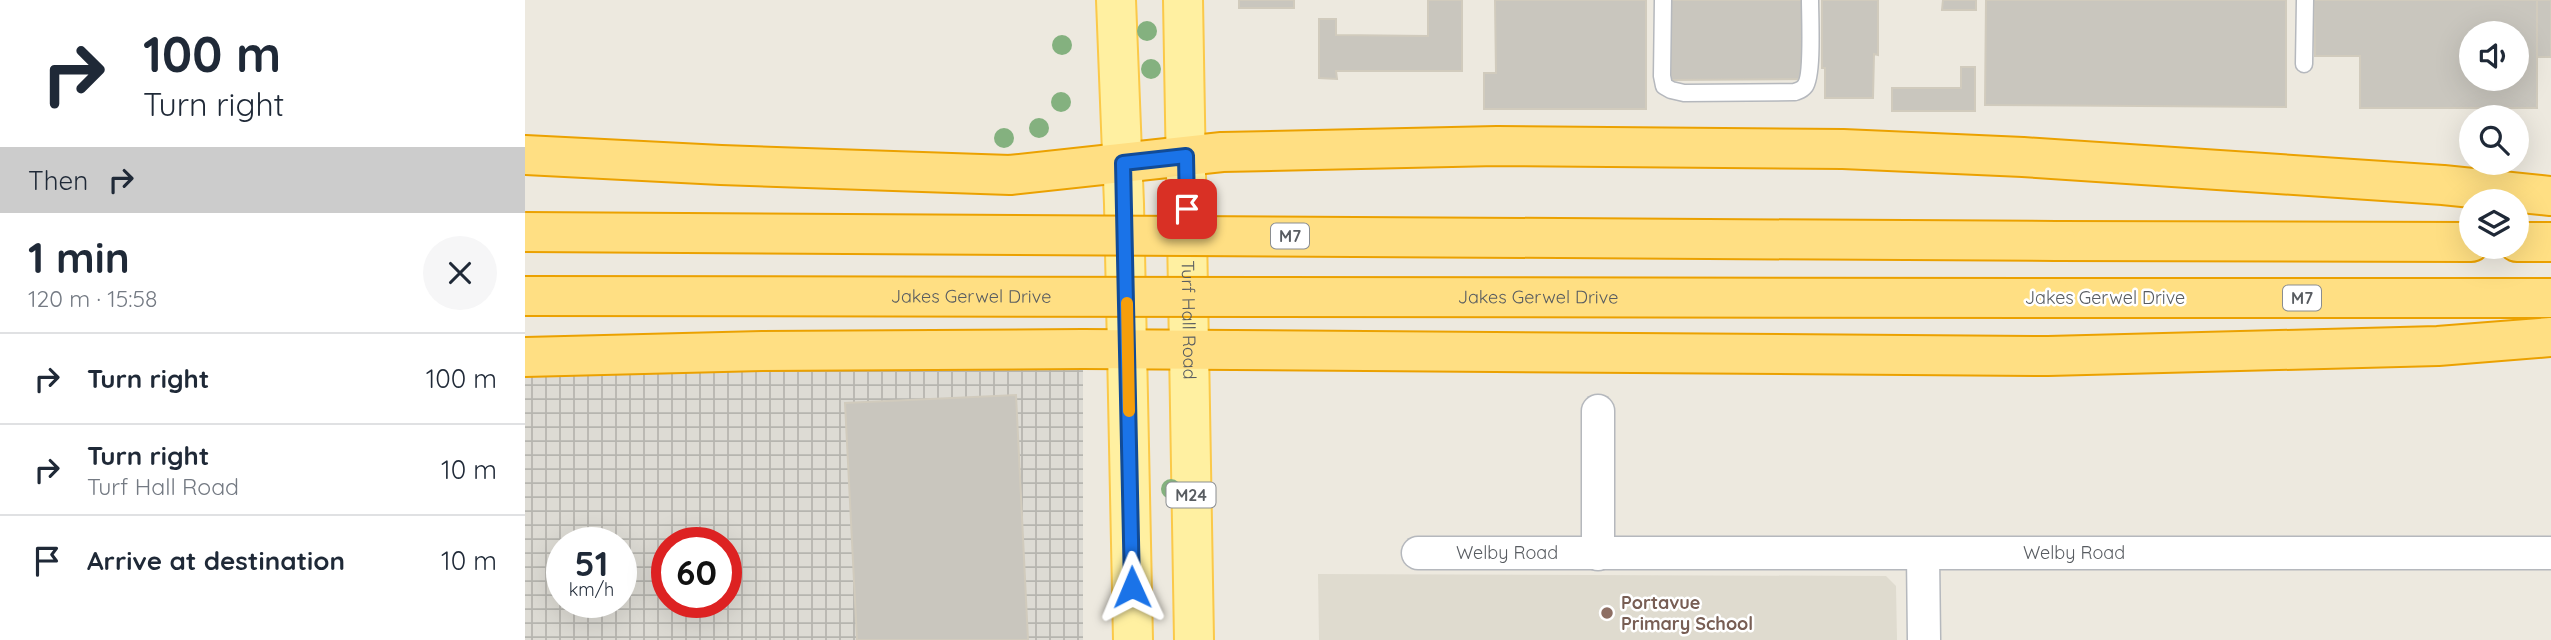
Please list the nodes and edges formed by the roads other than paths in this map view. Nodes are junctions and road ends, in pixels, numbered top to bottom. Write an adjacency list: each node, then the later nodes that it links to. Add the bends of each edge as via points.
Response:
1 (1116, 0): 9 (main road)
2 (1183, 0): 8 (main road, Turf Hall Road / M24)
3 (1663, 0): 4 (lane, via 1664,86 1683,93 1802,90 1809,71)
4 (1810, 0)
5 (2305, 0): 6 (lane)
6 (2304, 64)
7 (525, 155): 9 (highway, via 1010,176)
8 (1186, 156): 9 (highway); 10 (highway, via 1497,146 1843,149 2443,185); 19 (main road, Turf Hall Road / M24)
9 (1123, 163): 18 (main road)
10 (2551, 196)
11 (525, 232): 12 (highway, M7, bridge)
12 (2459, 242)
13 (2529, 242): 14 (highway)
14 (2551, 242)
15 (525, 296): 16 (highway, Jakes Gerwel Drive / M7, bridge)
16 (2551, 298)
17 (2551, 337): 19 (highway, via 2438,346 2048,356)
18 (1128, 349): 19 (highway); 20 (highway); 26 (main road)
19 (1189, 350): 27 (main road, Turf Hall Road / M24)
20 (525, 357)
21 (1598, 411): 24 (street)
22 (2551, 552): 25 (street, Welby Road)
23 (1418, 553): 24 (street, Welby Road)
24 (1598, 554): 25 (street, Welby Road)
25 (1923, 554): 28 (street)
26 (1133, 640)
27 (1194, 640)
28 (1924, 640)

